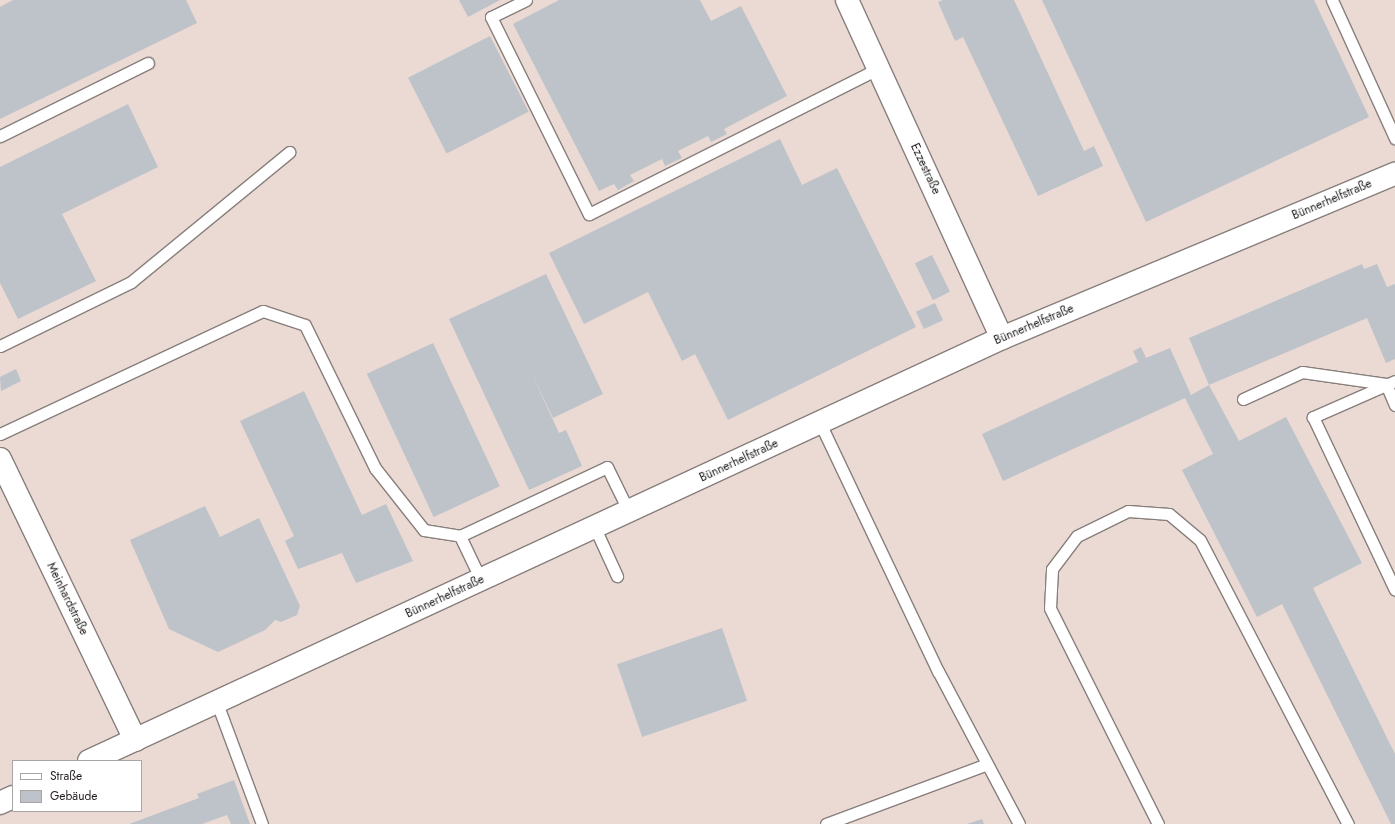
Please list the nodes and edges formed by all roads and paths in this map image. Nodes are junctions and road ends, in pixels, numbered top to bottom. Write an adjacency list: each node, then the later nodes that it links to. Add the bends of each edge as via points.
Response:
1 (526, 0): 5 (lane, via 491,17 590,214)
2 (847, 0): 5 (street, Ezzestraße)
3 (1332, 0): 7 (lane)
4 (148, 63): 6 (lane)
5 (879, 68): 10 (street, Ezzestraße)
6 (0, 136)
7 (1395, 138)
8 (289, 152): 11 (lane, via 130,282)
9 (1395, 174): 10 (street, Bünnerhelfstraße)
10 (1002, 338): 15 (street, Bünnerhelfstraße)
11 (0, 346)
12 (1390, 383): 13 (lane, via 1302,372); 14 (lane); 23 (lane, via 1314,417)
13 (1243, 399)
14 (1395, 405)
15 (820, 423): 18 (street, Bünnerhelfstraße); 27 (lane)
16 (0, 434): 20 (lane, via 263,311 305,325 375,468 424,530)
17 (0, 459): 25 (street, Meinhardstraße)
18 (629, 512): 19 (street, Bünnerhelfstraße); 20 (lane, via 607,467)
19 (595, 528): 21 (lane); 22 (street, Bünnerhelfstraße)
20 (460, 536): 22 (lane)
21 (617, 576)
22 (481, 580): 24 (street, Bünnerhelfstraße)
23 (1395, 590)
24 (217, 703): 25 (street, Bünnerhelfstraße); 30 (lane)
25 (135, 740): 26 (street, Bünnerhelfstraße)
26 (91, 760)
27 (985, 765): 31 (lane); 32 (lane)
28 (12, 797): 29 (street)
29 (0, 803)
30 (262, 824)
31 (826, 824)
32 (1019, 824)
33 (1158, 824): 34 (lane, via 1050,608 1052,569 1077,536 1128,511 1169,514 1200,540)
34 (1348, 824)

